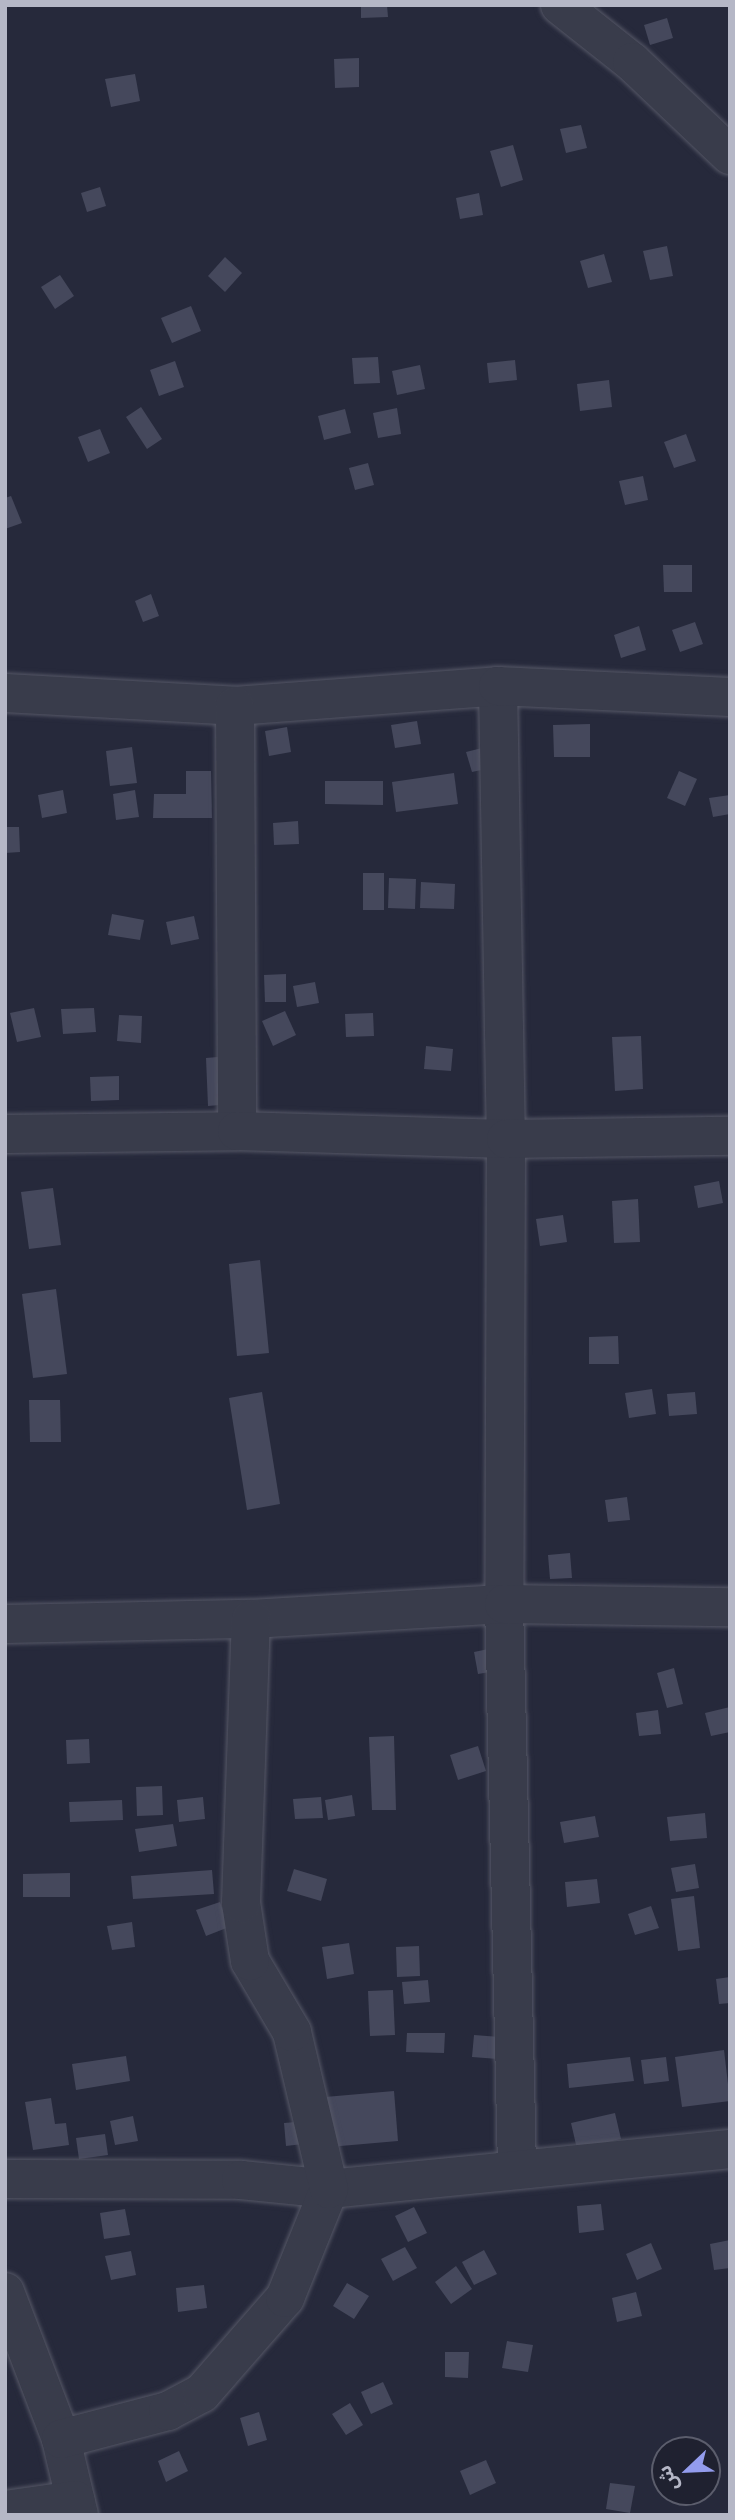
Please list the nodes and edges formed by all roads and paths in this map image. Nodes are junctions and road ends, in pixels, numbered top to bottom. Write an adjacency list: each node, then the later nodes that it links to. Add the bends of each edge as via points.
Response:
1 (560, 5): 2 (street, via 632,62)
2 (730, 155)
3 (498, 686): 5 (street); 6 (street); 10 (street)
4 (5, 693): 6 (street)
5 (730, 697)
6 (235, 706): 7 (street)
7 (237, 1131): 8 (street); 10 (street)
8 (5, 1134)
9 (730, 1136): 10 (street)
10 (506, 1139): 11 (street)
11 (504, 1604): 12 (street); 13 (street); 16 (street)
12 (730, 1607)
13 (251, 1619): 14 (street); 18 (street, via 242,1903 250,1961 292,2032)
14 (5, 1624)
15 (730, 2149): 16 (street)
16 (517, 2169): 18 (street)
17 (5, 2179): 18 (street, via 241,2180)
18 (329, 2189): 20 (street, via 285,2298 202,2393 168,2411)
19 (5, 2292): 20 (street)
20 (61, 2439): 21 (street)
21 (77, 2507): 22 (street)
22 (5, 2510)

